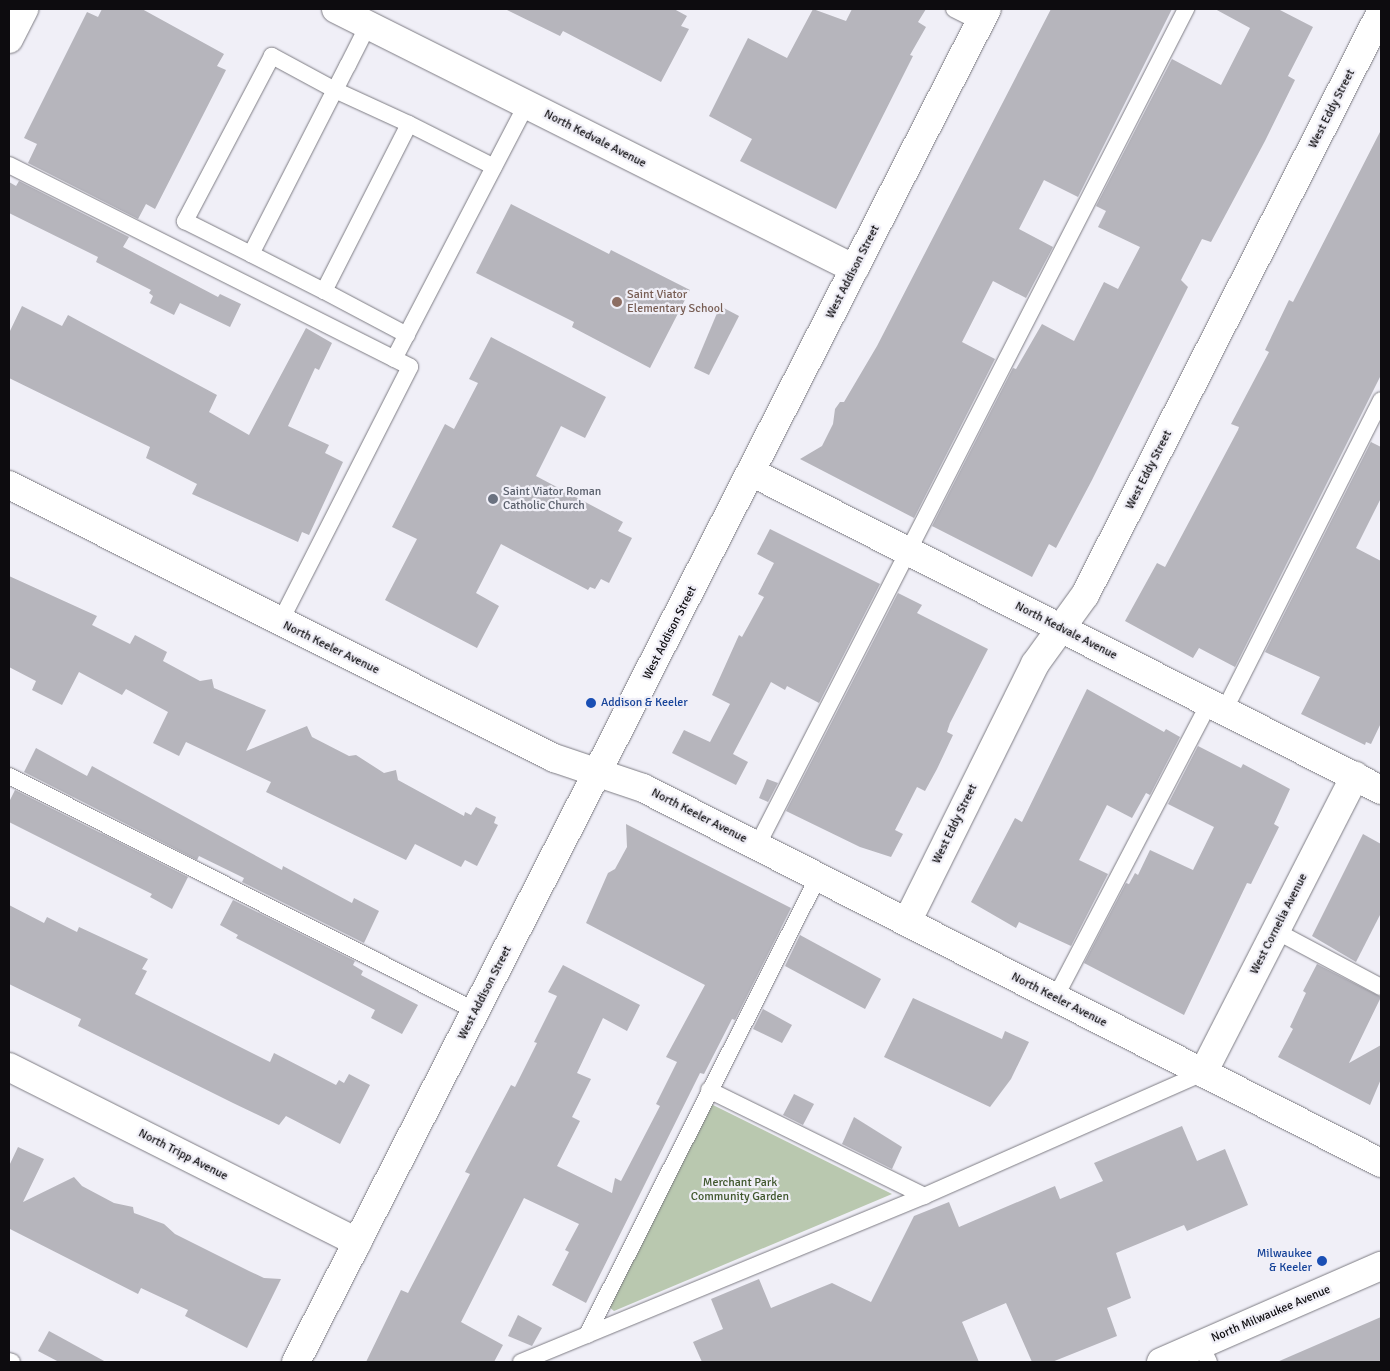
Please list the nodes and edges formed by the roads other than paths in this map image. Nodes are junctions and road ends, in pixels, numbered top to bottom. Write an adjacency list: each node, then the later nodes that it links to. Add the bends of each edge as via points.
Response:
1 (24, 9): 8 (street)
2 (336, 9): 7 (street, North Kedvale Avenue)
3 (954, 9): 6 (lane)
4 (1186, 9): 22 (lane)
5 (1381, 12): 24 (street, West Eddy Street, via 1085,595)
6 (984, 15): 15 (street, West Addison Street)
7 (368, 25): 9 (lane); 10 (street, North Kedvale Avenue)
8 (9, 39)
9 (335, 90): 11 (lane); 14 (lane); 14 (lane, via 272,56 185,221)
10 (526, 104): 13 (lane); 15 (street, North Kedvale Avenue)
11 (409, 124): 13 (lane); 16 (lane)
12 (9, 165): 18 (lane)
13 (494, 167): 17 (lane)
14 (251, 254): 16 (lane)
15 (855, 269): 20 (street, West Addison Street)
16 (324, 291): 17 (lane)
17 (407, 335): 18 (lane)
18 (394, 359): 23 (lane, via 410,367)
19 (1381, 400): 25 (lane)
20 (752, 472): 22 (street, North Kedvale Avenue); 26 (street, West Addison Street)
21 (9, 485): 23 (street, North Keeler Avenue)
22 (908, 551): 24 (street, North Kedvale Avenue); 30 (lane)
23 (280, 622): 26 (street, North Keeler Avenue, via 554,758)
24 (1061, 628): 25 (street, North Kedvale Avenue); 32 (street, West Eddy Street, via 1034,664)
25 (1217, 707): 28 (street, North Kedvale Avenue); 35 (lane)
26 (599, 771): 30 (street, North Keeler Avenue, via 643,788); 36 (street, West Addison Street)
27 (9, 776): 36 (lane)
28 (1355, 776): 29 (street, North Kedvale Avenue); 33 (street, West Cornelia Avenue)
29 (1381, 790)
30 (757, 846): 31 (street, North Keeler Avenue)
31 (818, 876): 32 (street, North Keeler Avenue); 39 (lane)
32 (907, 922): 35 (street, North Keeler Avenue)
33 (1276, 931): 34 (lane); 38 (street, West Cornelia Avenue)
34 (1381, 986)
35 (1055, 998): 38 (street, North Keeler Avenue)
36 (476, 1011): 42 (street, West Addison Street)
37 (9, 1067): 42 (street, North Tripp Avenue)
38 (1204, 1073): 40 (street, North Keeler Avenue); 41 (lane)
39 (709, 1090): 41 (lane); 44 (lane)
40 (1381, 1164)
41 (924, 1196): 44 (lane)
42 (357, 1242): 48 (street, West Addison Street)
43 (1381, 1266): 45 (street, North Milwaukee Avenue)
44 (587, 1335): 49 (lane)
45 (1205, 1354): 50 (street, North Milwaukee Avenue)
46 (9, 1360): 47 (lane)
47 (12, 1362)
48 (296, 1362)
49 (521, 1362)
50 (1161, 1362)

